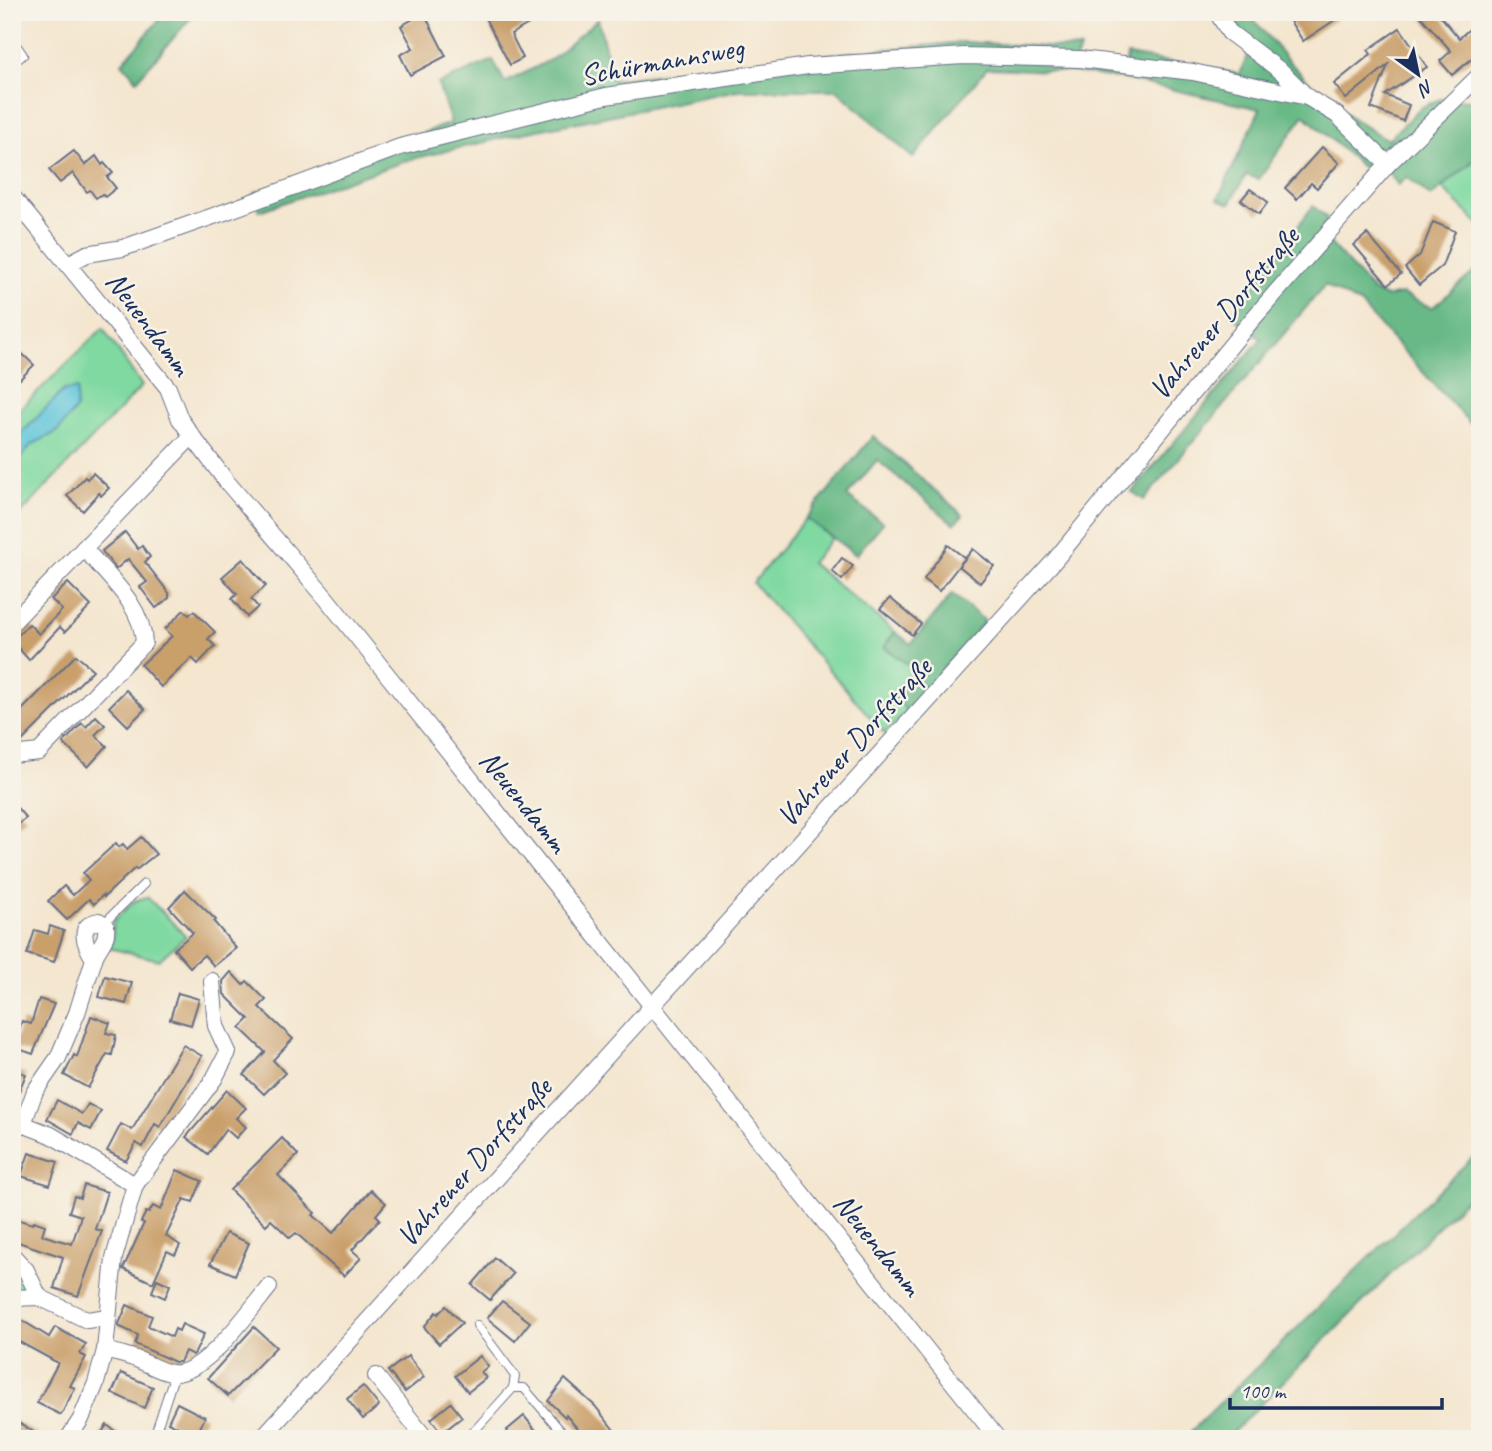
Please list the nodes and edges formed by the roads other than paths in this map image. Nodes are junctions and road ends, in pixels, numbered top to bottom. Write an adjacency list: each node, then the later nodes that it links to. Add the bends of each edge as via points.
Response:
1 (1217, 12): 5 (street, via 1229,32)
2 (12, 40): 3 (lane, via 23,55)
3 (12, 64)
4 (1480, 75): 6 (street, Vahrener Dorfstraße)
5 (1307, 97): 6 (street, Schürmannsweg, via 1337,115); 8 (street, Schürmannsweg, via 1193,72 1080,59 964,56 808,66 606,96 400,147)
6 (1388, 164): 16 (street, Vahrener Dorfstraße, via 1055,560)
7 (12, 196): 8 (street, Neuendamm)
8 (68, 264): 9 (street, Neuendamm, via 168,388)
9 (192, 436): 10 (street); 16 (street, Neuendamm)
10 (84, 548): 11 (street); 12 (street, via 139,614 144,643 39,752)
11 (12, 623)
12 (12, 755)
13 (144, 884): 14 (lane)
14 (104, 923): 17 (street, via 85,928 84,942 94,959 78,1013 58,1058)
15 (212, 981): 18 (street, via 216,1026 228,1052 214,1079)
16 (653, 1008): 32 (street, Vahrener Dorfstraße); 35 (street, Neuendamm)
17 (17, 1122): 18 (street, via 51,1135)
18 (135, 1185): 23 (street, via 114,1258)
19 (12, 1255): 21 (street, via 26,1270)
20 (270, 1287): 26 (street, via 213,1352 198,1365)
21 (39, 1297): 22 (street); 23 (street, via 87,1320)
22 (12, 1298)
23 (108, 1317): 25 (street)
24 (477, 1325): 28 (lane, via 515,1376)
25 (105, 1350): 26 (street); 31 (street, via 96,1383)
26 (175, 1373): 30 (lane)
27 (376, 1376): 33 (street)
28 (513, 1388): 29 (lane, via 524,1388); 34 (lane)
29 (561, 1431)
30 (155, 1434)
31 (68, 1439)
32 (261, 1439)
33 (426, 1439)
34 (467, 1439)
35 (998, 1439)

